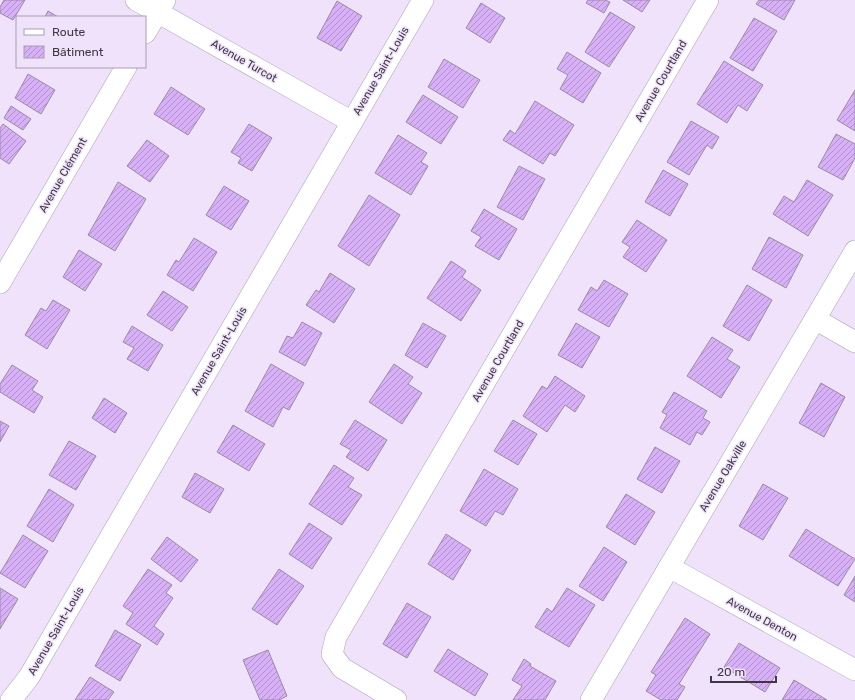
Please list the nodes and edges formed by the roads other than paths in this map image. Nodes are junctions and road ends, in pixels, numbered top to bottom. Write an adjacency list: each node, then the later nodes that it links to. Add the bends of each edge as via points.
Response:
1 (136, 0): 4 (street, Avenue Turcot)
2 (423, 0): 7 (street, Avenue Saint-Louis)
3 (708, 0): 15 (street, Avenue Courtland, via 336,637 332,654 342,668)
4 (161, 6): 5 (street); 7 (street, Avenue Turcot)
5 (146, 32)
6 (125, 68): 9 (street, Avenue Clément)
7 (352, 122): 14 (street, Avenue Saint-Louis, via 30,677)
8 (855, 251): 10 (street, Avenue Oakville)
9 (0, 283)
10 (815, 319): 11 (street); 12 (street, Avenue Oakville)
11 (855, 342)
12 (669, 567): 13 (street, Avenue Denton); 16 (street, Avenue Oakville)
13 (855, 670)
14 (11, 700)
15 (396, 700)
16 (591, 700)

